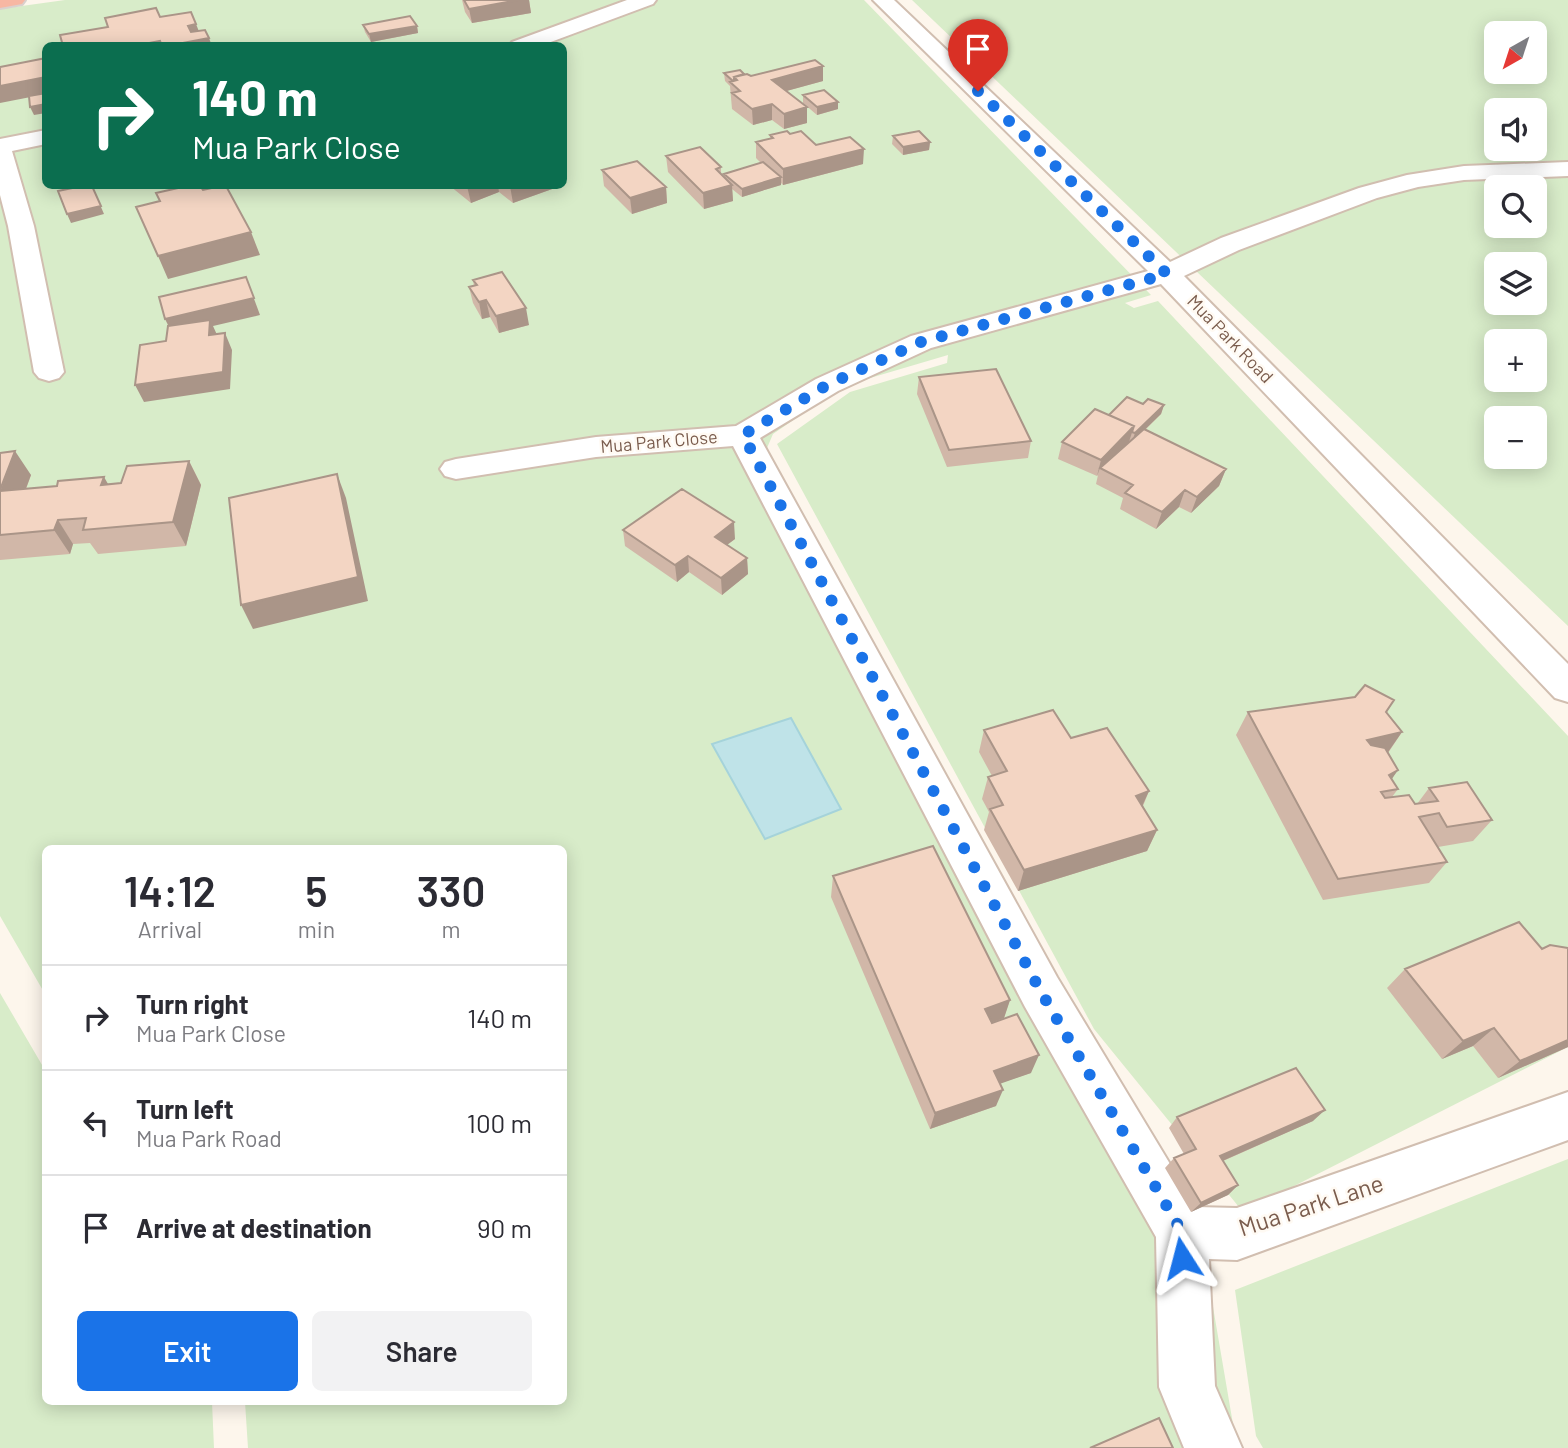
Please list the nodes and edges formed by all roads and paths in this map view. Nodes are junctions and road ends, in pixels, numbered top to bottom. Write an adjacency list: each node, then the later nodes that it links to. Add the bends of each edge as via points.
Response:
1 (15, 0): 3 (highway)
2 (883, 0): 9 (street, Mua Park Road)
3 (0, 2)
4 (631, 2): 5 (street)
5 (529, 42)
6 (42, 138): 7 (street)
7 (0, 149): 10 (street, via 21,226)
8 (1568, 169): 9 (street, Mua Park Close, via 1416,180 1310,213)
9 (1167, 274): 11 (street, Mua Park Close, via 921,342 827,385); 13 (street, Mua Park Road)
10 (49, 372)
11 (743, 435): 12 (street, Mua Park Close, via 596,447); 15 (street, via 1041,992)
12 (456, 469)
13 (1568, 688)
14 (1568, 1116): 15 (street, Mua Park Lane, via 1237,1234)
15 (1182, 1232): 16 (street, via 1187,1387)
16 (1213, 1448)

